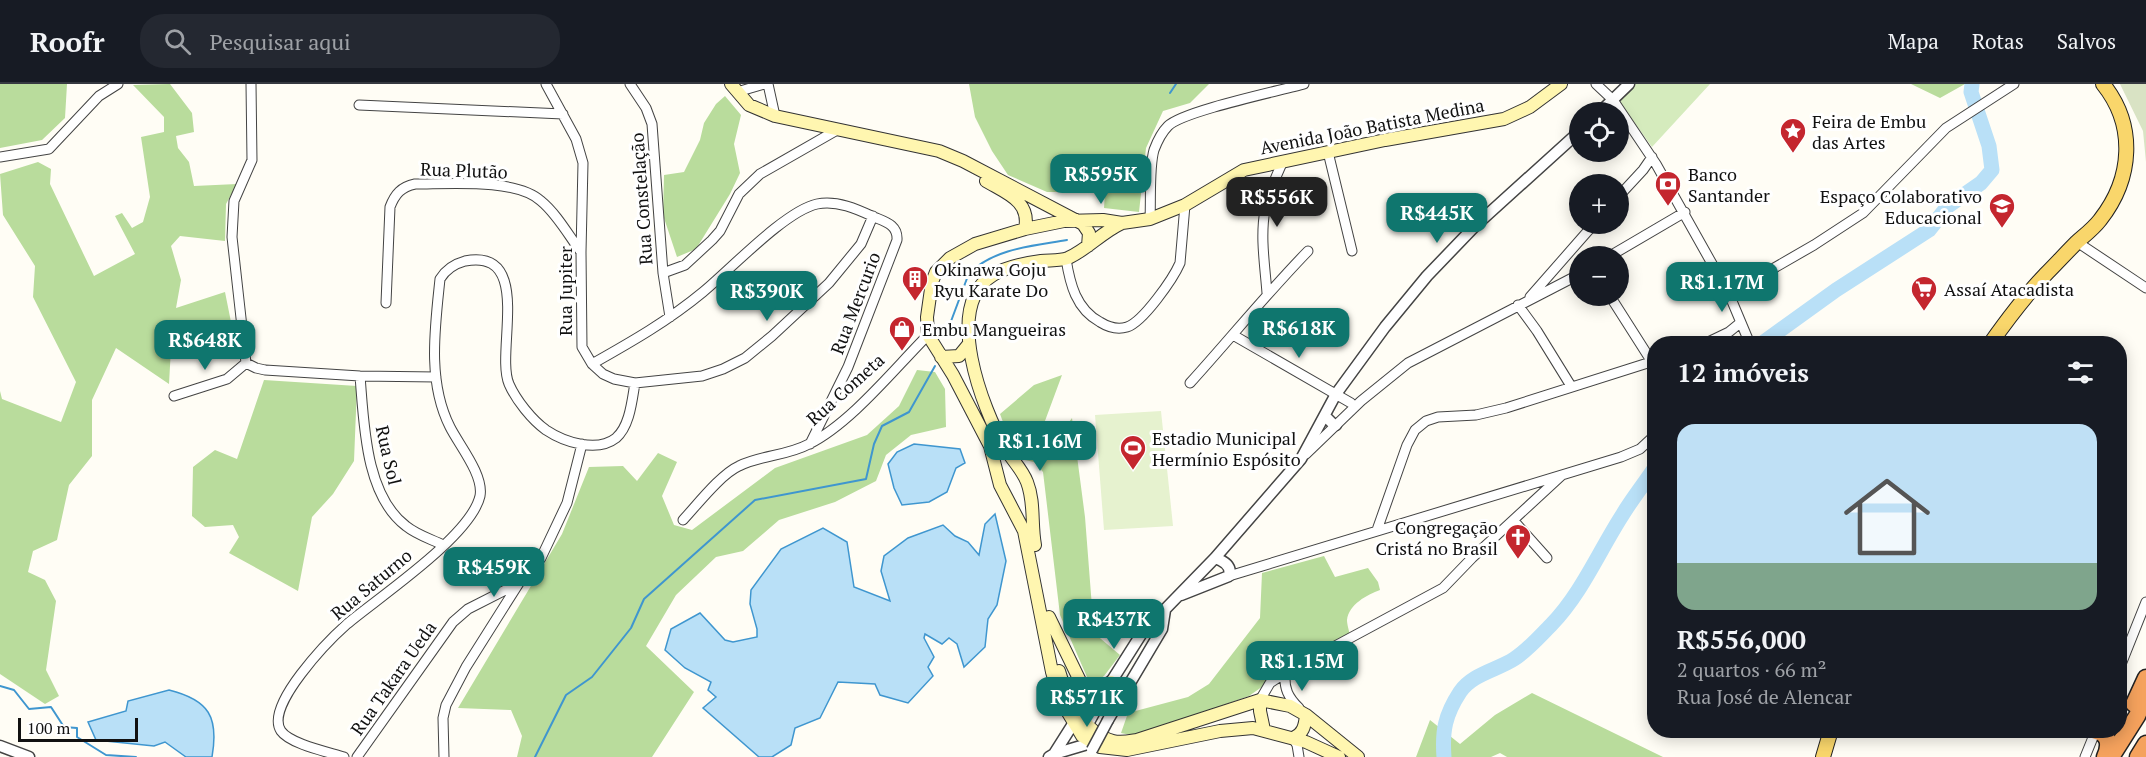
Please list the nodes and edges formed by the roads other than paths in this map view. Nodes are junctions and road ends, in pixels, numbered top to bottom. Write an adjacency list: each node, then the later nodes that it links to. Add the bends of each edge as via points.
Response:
1 (118, 84): 21 (street, via 99,96 49,149)
2 (251, 84): 61 (street, via 252,160 234,201 232,218)
3 (546, 84): 15 (street, Rua Jupiter)
4 (630, 84): 40 (street, Rua Constelação, via 652,124)
5 (766, 84): 12 (street); 16 (street)
6 (1304, 84): 28 (street, via 1180,118 1168,126 1154,152)
7 (1561, 84): 20 (main road, Avenida João Batista Medina, via 1530,107 1504,118)
8 (1596, 84): 13 (street)
9 (1629, 84): 13 (street)
10 (2014, 84): 44 (street, via 1960,118 1930,143 1863,213)
11 (2103, 84): 33 (main road, via 2122,119 2127,159 2111,204)
12 (734, 88): 16 (main road, Avenida João Batista Medina, via 749,105)
13 (1613, 100): 22 (street)
14 (359, 105): 15 (street)
15 (563, 114): 38 (street, Rua Jupiter, via 583,163)
16 (775, 116): 17 (main road, Avenida João Batista Medina)
17 (837, 130): 19 (main road, Avenida João Batista Medina); 40 (street, via 760,174 739,194 712,240 685,265)
18 (1569, 141): 69 (street, via 1475,226 1427,276)
19 (918, 148): 29 (main road, Avenida João Batista Medina, via 957,158); 31 (main road, Avenida João Batista Medina, via 984,180 1022,204)
20 (1328, 152): 23 (main road, Avenida João Batista Medina); 37 (street)
21 (0, 157)
22 (1652, 157): 24 (street); 26 (street)
23 (1283, 161): 25 (main road, Avenida João Batista Medina, via 1244,170); 43 (street, via 1263,223)
24 (1629, 185)
25 (1185, 205): 28 (main road, Avenida João Batista Medina); 39 (street, via 1176,272 1128,327 1108,327 1092,318 1080,304 1069,279)
26 (1685, 212): 35 (street); 44 (street)
27 (873, 216): 48 (street, via 829,203 799,211); 66 (street, via 861,244 829,283 745,358 702,376); 76 (street, Rua Mercurio, via 896,229 897,240 848,367)
28 (1150, 219): 30 (main road, Avenida João Batista Medina)
29 (1077, 220): 30 (main road, Avenida João Batista Medina); 31 (main road, Avenida João Batista Medina); 34 (main road, via 1088,228)
30 (1122, 223): 34 (main road, Avenida João Batista Medina)
31 (1025, 229): 51 (main road, via 975,244 942,264 929,291)
32 (1585, 234): 46 (street)
33 (2077, 242): 42 (street); 56 (main road)
34 (1088, 246): 39 (main road)
35 (1627, 246)
36 (1308, 251): 43 (street)
37 (1352, 251)
38 (581, 252): 45 (street, Rua Plutão, via 544,203 528,192 503,186 408,185 396,194 390,207); 62 (street, Rua Jupiter, via 581,340)
39 (1066, 259): 57 (main road, via 1042,261 992,275 977,293 970,312)
40 (663, 273): 48 (street, Rua Constelação)
41 (1569, 280): 46 (street)
42 (2146, 288)
43 (1267, 293): 52 (street)
44 (1729, 294): 49 (street)
45 (386, 303)
46 (1523, 303): 68 (street); 71 (street, via 1408,363)
47 (1617, 306): 59 (street)
48 (670, 317): 62 (street)
49 (1740, 323): 50 (street); 55 (street)
50 (1729, 332): 53 (street); 54 (street)
51 (928, 335): 58 (street, Rua Cometa); 60 (main road)
52 (1233, 335): 67 (street); 69 (street)
53 (1721, 336)
54 (1726, 336)
55 (1746, 336)
56 (1996, 336)
57 (968, 345): 60 (main road, via 959,357); 78 (main road, via 980,392 1005,448)
58 (910, 353): 60 (street, Rua Cometa, via 933,350); 76 (street, Rua Cometa, via 848,416)
59 (1647, 353)
60 (941, 357): 80 (main road, via 990,446)
61 (246, 363): 64 (street, via 261,369); 70 (street, via 227,379)
62 (592, 364): 66 (street, via 614,379)
63 (1647, 364): 68 (street)
64 (360, 376): 65 (street); 84 (street, Rua Sol, via 369,450 379,492 407,528)
65 (436, 377): 75 (street, Rua Saturno, via 440,279 448,268 461,262 490,264 500,271 506,283 508,382 523,406 545,429); 84 (street, Rua Saturno, via 449,426 475,471 480,489 471,514)
66 (635, 383): 75 (street, Rua Saturno, via 622,431 605,444)
67 (1190, 383)
68 (1571, 386): 83 (street, via 1536,400 1476,415 1438,417 1415,429)
69 (1336, 394): 71 (street); 72 (street)
70 (174, 396)
71 (1354, 406): 73 (street)
72 (1325, 416): 73 (street); 77 (street)
73 (1336, 425): 77 (street)
74 (1647, 442): 79 (street, via 1621,457)
75 (582, 444): 89 (street, via 567,503 540,558)
76 (810, 444): 81 (street, Rua Cometa, via 737,466)
77 (1301, 459): 85 (street)
78 (1023, 472): 80 (main road, via 1008,469 1002,474); 94 (main road, via 1032,498 1032,532)
79 (1563, 474): 82 (street); 83 (street)
80 (1000, 485): 105 (main road, via 1024,531 1052,672)
81 (682, 520)
82 (1514, 521): 86 (street); 98 (street, via 1443,588)
83 (1377, 530): 88 (street)
84 (443, 545): 119 (street, Rua Saturno, via 336,635 298,679 282,705 278,724 285,735)
85 (1215, 558): 87 (street); 88 (street, via 1228,565)
86 (1547, 558)
87 (1206, 568): 90 (street); 91 (street)
88 (1229, 576): 90 (street)
89 (519, 583): 120 (street, Rua Takara Ueda, via 468,609 453,622); 121 (street, via 446,705)
90 (1211, 584): 91 (street)
91 (1179, 596): 93 (street)
92 (2146, 602): 97 (street)
93 (1165, 610): 95 (street); 96 (street)
94 (1049, 617): 100 (main road, via 1082,685 1091,690); 106 (main road, via 1060,674)
95 (1162, 629): 96 (street); 116 (street, bridge)
96 (1142, 633): 100 (street)
97 (2127, 650)
98 (1285, 674): 102 (street, via 1270,683); 103 (street, via 1287,695)
99 (2146, 678): 104 (highway)
100 (1111, 682): 106 (street)
101 (2146, 696): 108 (highway)
102 (1260, 700): 103 (main road, via 1290,706); 106 (main road, via 1137,740 1110,741); 107 (main road)
103 (1306, 715): 109 (main road, via 1305,727); 124 (main road)
104 (2127, 718)
105 (1073, 724): 116 (main road); 117 (street)
106 (1088, 724)
107 (1264, 730): 109 (main road); 116 (main road, via 1243,728 1127,750)
108 (2127, 732)
109 (1293, 738): 122 (street); 123 (main road)
110 (1829, 738): 125 (main road)
111 (2093, 738): 126 (street)
112 (2107, 738): 127 (highway)
113 (2123, 738): 128 (highway)
114 (2146, 744): 129 (highway)
115 (0, 746): 118 (street)
116 (1091, 750): 117 (street)
117 (1052, 755)
118 (29, 757)
119 (344, 757)
120 (357, 757)
121 (444, 757)
122 (1299, 757)
123 (1339, 757)
124 (1358, 757)
125 (1823, 757)
126 (2085, 757)
127 (2105, 757)
128 (2111, 757)
129 (2138, 757)

